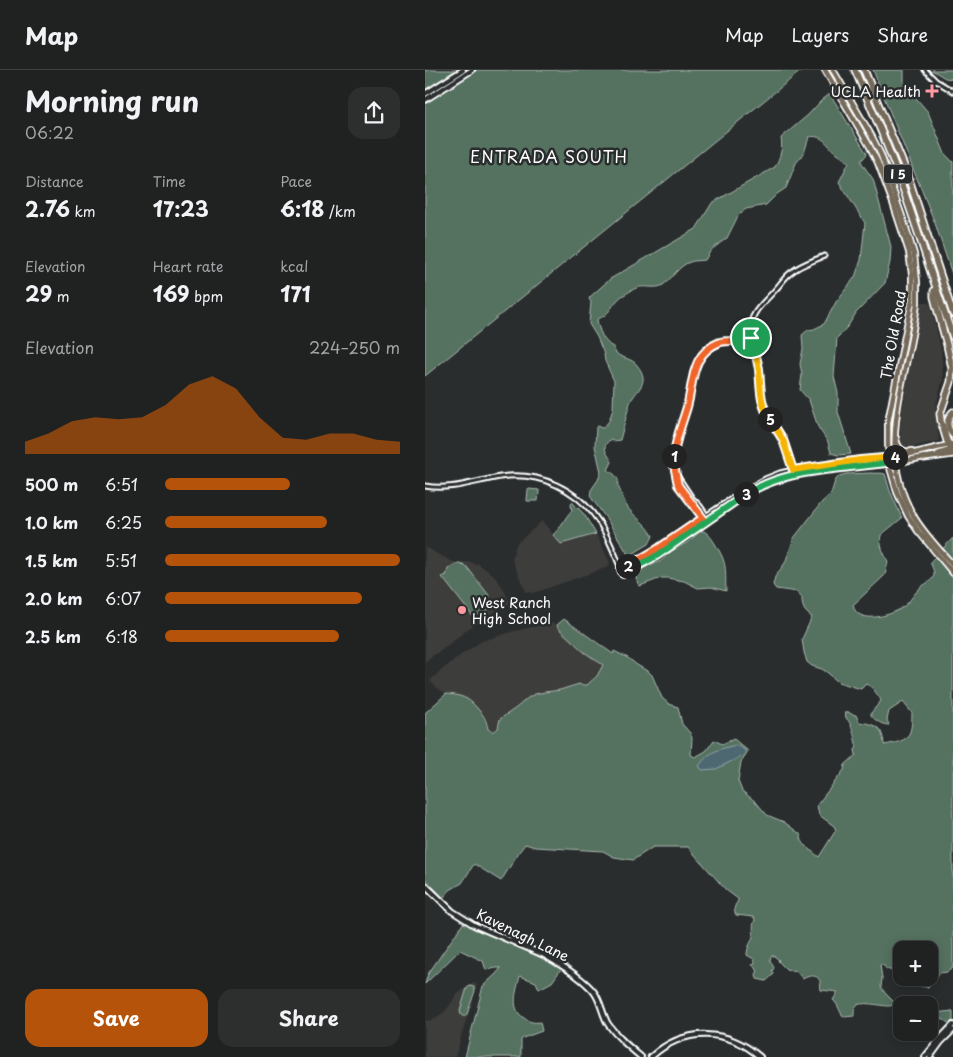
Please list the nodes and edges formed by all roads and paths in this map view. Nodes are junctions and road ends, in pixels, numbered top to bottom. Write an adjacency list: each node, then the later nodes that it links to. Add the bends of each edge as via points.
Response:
1 (463, 70): 9 (main road)
2 (472, 70): 10 (main road)
3 (825, 70): 22 (main road, The Old Road, via 869,145 911,260 911,306 890,413 888,438)
4 (833, 70): 17 (main road, The Old Road, via 881,155 914,254 916,306)
5 (855, 70): 12 (highway, I 5, via 899,176)
6 (864, 70): 13 (highway, I 5, via 907,173)
7 (925, 70): 8 (street, via 935,81)
8 (953, 91)
9 (425, 94)
10 (425, 100)
11 (824, 256): 15 (street, via 793,271 759,306 751,323)
12 (933, 281): 14 (highway, I 5); 19 (highway, via 952,368 951,382 940,414)
13 (953, 314)
14 (953, 337)
15 (751, 338): 24 (street, via 759,367 762,403 783,440); 27 (street, via 738,338 709,348 700,357 693,373 689,400 674,450 674,465 679,487)
16 (953, 412): 18 (highway, via 947,423)
17 (895, 423): 20 (main road, via 900,449); 22 (main road, The Old Road)
18 (953, 436)
19 (952, 446): 20 (main road)
20 (924, 454): 21 (highway); 22 (main road); 23 (main road)
21 (953, 454)
22 (892, 457): 23 (main road, The Old Road); 24 (street)
23 (893, 463): 25 (street); 29 (main road, The Old Road, via 894,484 900,501 911,522)
24 (793, 470): 25 (street); 27 (street, via 757,482)
25 (794, 475): 28 (street, via 751,491)
26 (425, 486): 31 (street, via 452,487 510,476 553,483 576,496 593,513)
27 (705, 517): 28 (street); 31 (street)
28 (707, 521): 31 (street, via 635,568 623,574)
29 (923, 533): 30 (main road, The Old Road); 32 (main road, The Old Road)
30 (953, 565)
31 (621, 569)
32 (953, 573)
33 (425, 885): 36 (main road, Kavenagh Lane, via 452,911 544,955 584,982 596,994 608,1023)
34 (953, 1025): 39 (main road)
35 (953, 1030): 40 (main road)
36 (641, 1057)
37 (651, 1057): 38 (main road, via 675,1041 707,1035 733,1040)
38 (760, 1057)
39 (925, 1057)
40 (930, 1057)

